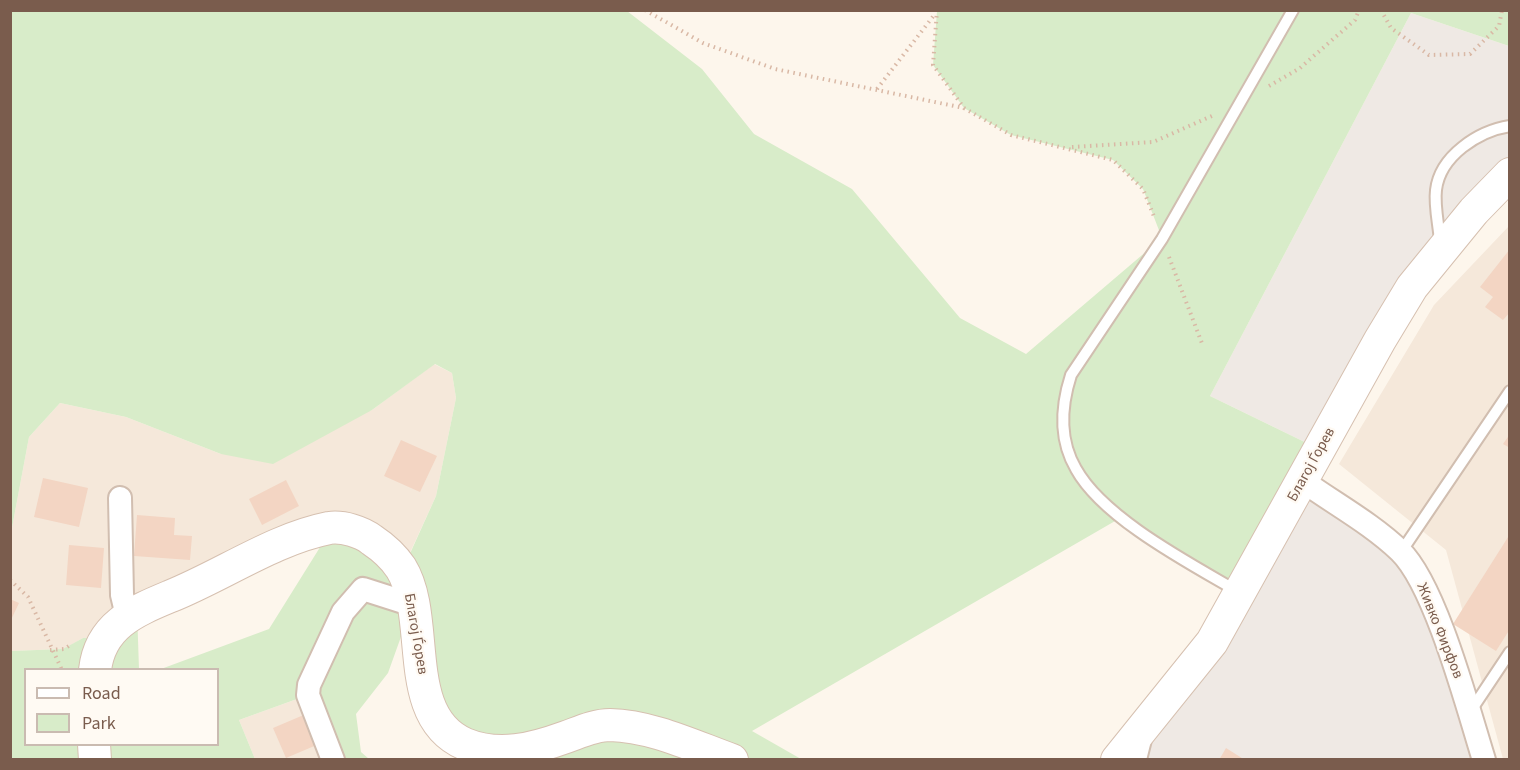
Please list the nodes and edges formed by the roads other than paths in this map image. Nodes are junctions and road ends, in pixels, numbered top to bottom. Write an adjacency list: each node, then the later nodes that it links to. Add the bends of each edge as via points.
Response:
1 (1293, 10): 9 (lane, via 1162,239 1071,375 1064,395 1062,422 1068,448 1094,492 1166,549)
2 (1509, 126): 4 (lane, via 1464,145 1445,165 1436,190)
3 (1509, 174): 4 (main road, Благој Ѓорев)
4 (1440, 250): 6 (main road, Благој Ѓорев, via 1380,340)
5 (1509, 391): 8 (lane)
6 (1303, 481): 8 (street, Живко Фирфов); 9 (main road, Благој Ѓорев)
7 (120, 498): 11 (street, via 122,594)
8 (1401, 552): 14 (street, Живко Фирфов, via 1423,586)
9 (1240, 592): 15 (main road, Благој Ѓорев, via 1212,642)
10 (413, 605): 11 (main road, Благој Ѓорев, via 402,570 388,551 363,533 332,528 291,539); 16 (street, via 363,589 343,612 308,695); 17 (main road, Благој Ѓорев, via 425,695 441,725 462,743 485,752 510,751 541,746 608,725 656,733)
11 (127, 616): 13 (main road, Благој Ѓорев, via 106,637)
12 (1509, 652): 14 (lane)
13 (95, 668)
14 (1469, 712): 20 (street, Живко Фирфов)
15 (1150, 722): 18 (main road, Благој Ѓорев); 19 (lane)
16 (333, 759)
17 (732, 759)
18 (1118, 759)
19 (1141, 759)
20 (1484, 759)

